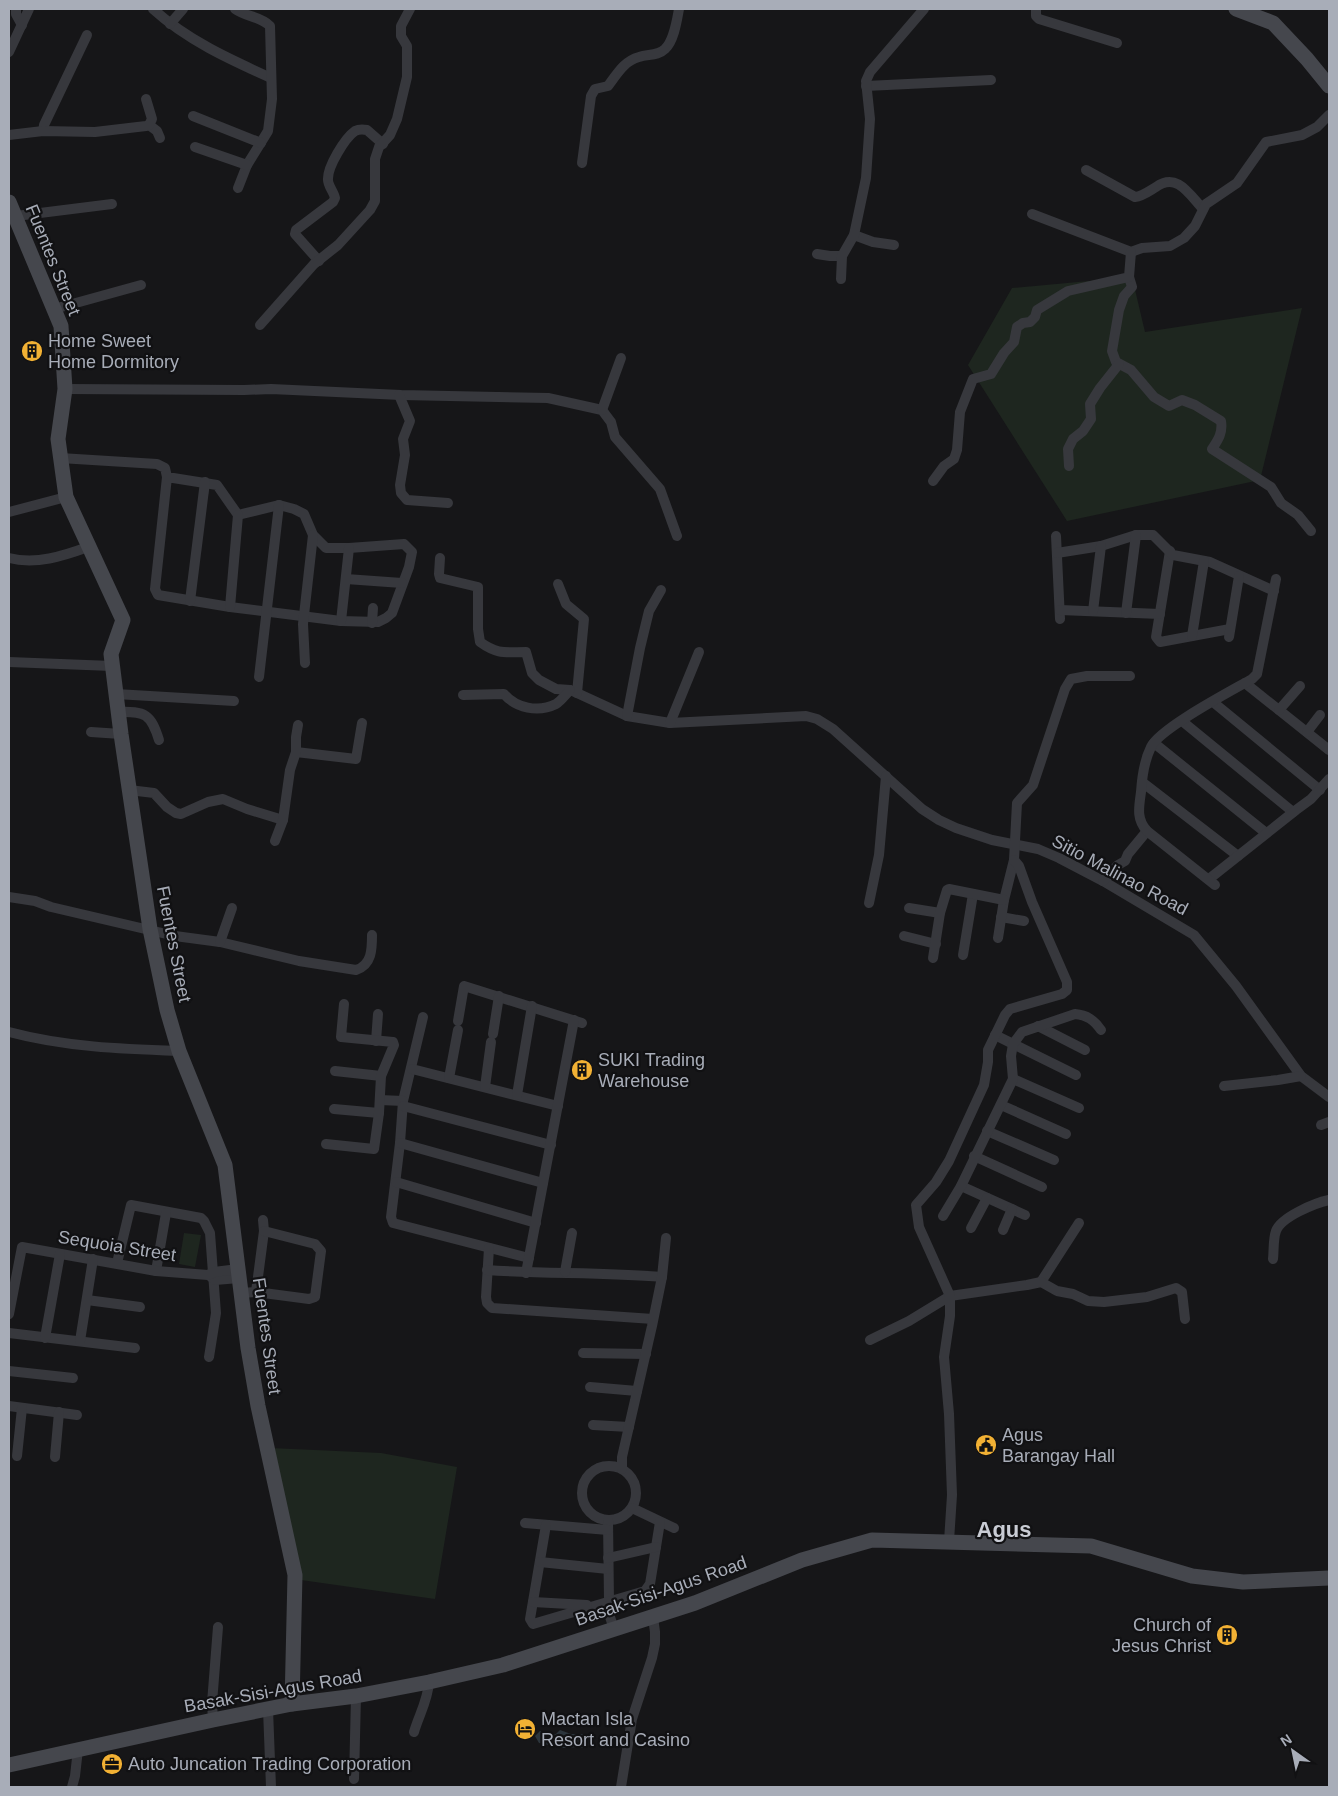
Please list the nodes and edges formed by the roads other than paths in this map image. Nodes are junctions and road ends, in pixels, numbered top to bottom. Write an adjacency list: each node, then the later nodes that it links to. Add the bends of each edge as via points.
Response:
1 (16, 9): 13 (street)
2 (29, 9): 13 (street)
3 (153, 9): 12 (street)
4 (183, 9): 12 (street)
5 (235, 9): 17 (street, via 243,15 264,20 270,26)
6 (410, 9): 29 (street, via 401,26 401,36 407,46 408,77 397,119)
7 (679, 9): 31 (street, via 667,48 623,66 608,86 596,89 592,96)
8 (924, 9): 19 (street, via 870,72)
9 (1036, 9): 15 (street, via 1039,19)
10 (1236, 9): 11 (street)
11 (1259, 12): 20 (street, via 1273,23)
12 (170, 24): 17 (street, via 220,55)
13 (22, 25): 16 (street)
14 (87, 35): 25 (street)
15 (1116, 43)
16 (9, 52)
17 (271, 78): 28 (street, via 268,131)
18 (991, 80): 19 (street)
19 (866, 86): 39 (street, via 870,144)
20 (1329, 86)
21 (146, 99): 24 (street, via 152,119)
22 (1329, 115): 37 (street, via 1313,130 1302,135 1266,142 1241,179 1212,198)
23 (193, 116): 28 (street)
24 (149, 124): 25 (street, via 95,132); 27 (street)
25 (43, 131): 26 (street)
26 (9, 135)
27 (160, 138)
28 (261, 143): 32 (street)
29 (383, 144): 44 (street, via 375,159 375,201 370,210 338,245); 44 (street, via 367,130 357,130 335,158 328,178 335,198 333,202 295,234)
30 (194, 147): 32 (street)
31 (582, 163)
32 (247, 165): 34 (street)
33 (1086, 170): 37 (street, via 1135,197 1142,196 1164,181 1173,181)
34 (238, 188)
35 (112, 204): 36 (street)
36 (12, 209): 48 (street, Fuentes Street)
37 (1203, 209): 41 (street, via 1195,226 1184,238 1170,246)
38 (1032, 214): 41 (street)
39 (854, 235): 40 (street); 43 (street)
40 (894, 245)
41 (1131, 252): 45 (street)
42 (817, 254): 43 (street)
43 (842, 256): 46 (street)
44 (318, 260): 49 (street)
45 (1129, 277): 51 (street, via 1132,287 1124,296 1113,336 1112,351); 58 (street, via 1068,291 1037,310 1030,322 1017,327 1014,342 991,374 974,379 960,412 954,459)
46 (841, 279)
47 (140, 285): 48 (street)
48 (54, 309): 52 (street, Fuentes Street, via 61,326)
49 (260, 325)
50 (621, 358): 54 (street)
51 (1119, 364): 56 (street, via 1090,404 1090,419 1068,449); 65 (street, via 1131,370 1154,397 1169,406 1182,400 1221,421 1220,435 1212,449 1271,487 1281,503 1298,515)
52 (65, 390): 53 (street, via 271,389); 55 (street, Fuentes Street, via 58,439)
53 (399, 395): 54 (street, via 548,398); 61 (street, via 410,421 403,439 405,455 401,493 407,500)
54 (602, 410): 68 (street, via 615,437 660,489)
55 (60, 458): 57 (street, via 157,464 165,468); 60 (street, Fuentes Street)
56 (1069, 466)
57 (167, 477): 59 (street); 85 (street, via 155,589 158,595)
58 (933, 481)
59 (205, 482): 64 (street, via 217,486); 85 (street)
60 (66, 497): 63 (street); 71 (street, Fuentes Street)
61 (448, 503)
62 (279, 505): 64 (street); 66 (street, via 304,514); 89 (street)
63 (9, 512)
64 (238, 515): 86 (street)
65 (1311, 531)
66 (313, 535): 72 (street, via 326,548); 92 (street)
67 (1136, 535): 70 (street); 73 (street, via 1153,535); 90 (street)
68 (677, 536)
69 (1056, 536): 74 (street)
70 (1101, 546): 74 (street); 88 (street)
71 (88, 547): 75 (street, via 50,559); 99 (street, Fuentes Street, via 123,620 111,654)
72 (349, 548): 79 (street); 81 (street, via 408,546 412,552)
73 (1170, 551): 77 (street, via 1173,555); 91 (street)
74 (1056, 552): 88 (street, via 1060,615)
75 (9, 558)
76 (440, 558): 104 (street, Sitio Malinao Road, via 440,578 478,587 480,642 498,652 526,652 532,673 539,680 556,689)
77 (1204, 561): 78 (street); 95 (street)
78 (1239, 576): 84 (street); 95 (street, via 1229,633)
79 (346, 579): 81 (street); 93 (street)
80 (1276, 579): 84 (street)
81 (402, 583): 94 (street, via 392,613)
82 (558, 584): 104 (street, via 566,604 584,619)
83 (661, 590): 112 (street, via 649,611)
84 (1274, 591): 102 (street, via 1257,674)
85 (190, 600): 86 (street)
86 (230, 607): 89 (street)
87 (372, 608): 94 (street)
88 (1093, 611): 90 (street)
89 (266, 612): 92 (street); 101 (street)
90 (1126, 612): 91 (street)
91 (1160, 614): 95 (street, via 1156,637 1160,642)
92 (304, 617): 93 (street); 98 (street)
93 (341, 621): 94 (street)
94 (372, 623)
95 (1192, 636)
96 (699, 652): 115 (street)
97 (9, 662): 99 (street)
98 (305, 663)
99 (112, 666): 105 (street, Fuentes Street)
100 (1130, 676): 133 (street, via 1071,679 1033,785 1017,803)
101 (260, 677)
102 (1245, 683): 108 (street); 109 (street)
103 (1300, 686): 109 (street)
104 (574, 691): 106 (street, via 557,704 539,708 516,705 504,694); 112 (street, Sitio Malinao Road)
105 (116, 694): 107 (street); 110 (street, Fuentes Street)
106 (463, 695)
107 (234, 701)
108 (1213, 702): 113 (street); 126 (street)
109 (1279, 710): 118 (street)
110 (118, 712): 119 (street, Fuentes Street); 120 (street, via 145,715 154,724)
111 (1320, 715): 118 (street)
112 (627, 716): 115 (street, Sitio Malinao Road)
113 (1182, 720): 121 (street); 128 (street)
114 (362, 723): 123 (street, via 356,759)
115 (670, 723): 124 (street, Sitio Malinao Road, via 806,716 833,728)
116 (298, 725): 123 (street)
117 (91, 732): 119 (street)
118 (1306, 732): 122 (street)
119 (121, 734): 127 (street, Fuentes Street)
120 (159, 740)
121 (1154, 743): 125 (street); 131 (street)
122 (1329, 750)
123 (296, 752): 129 (street, via 290,770)
124 (886, 776): 133 (street, Sitio Malinao Road, via 939,820); 140 (street, via 879,854)
125 (1142, 782): 130 (street, via 1139,814); 134 (street)
126 (1325, 786): 128 (street)
127 (129, 790): 129 (street, via 154,793 181,814 223,799); 146 (street, Fuentes Street)
128 (1293, 812): 131 (street)
129 (283, 820): 132 (street)
130 (1147, 831): 134 (street, via 1212,882); 136 (street, via 1125,861)
131 (1266, 834): 134 (street)
132 (275, 841)
133 (1015, 845): 135 (street); 136 (street, Sitio Malinao Road, via 1045,852)
134 (1238, 856)
135 (1014, 860): 139 (street); 162 (street, via 1067,982 1067,990 1010,1010)
136 (1103, 882): 171 (street, Sitio Malinao Road, via 1194,934 1236,986)
137 (973, 894): 139 (street); 143 (street, via 947,890); 152 (street)
138 (9, 897): 146 (street)
139 (1004, 900): 144 (street)
140 (869, 903)
141 (232, 908): 150 (street)
142 (909, 908): 143 (street)
143 (940, 913): 151 (street)
144 (1001, 917): 145 (street); 149 (street)
145 (1024, 922)
146 (150, 929): 150 (street); 165 (street, Fuentes Street)
147 (372, 935): 150 (street, via 370,959 356,970 299,961)
148 (904, 936): 151 (street)
149 (998, 938)
150 (220, 942)
151 (936, 944): 153 (street)
152 (963, 954)
153 (933, 958)
154 (499, 996): 156 (street); 172 (street, via 464,986); 175 (street)
155 (344, 1004): 163 (street, via 341,1037)
156 (532, 1006): 176 (street); 181 (street, via 578,1021)
157 (378, 1014): 163 (street)
158 (423, 1017): 167 (street)
159 (1038, 1026): 160 (street, via 1075,1014 1094,1020); 164 (street, via 1022,1032); 166 (street)
160 (1101, 1030)
161 (9, 1032): 165 (street, via 109,1048)
162 (996, 1035): 164 (street); 225 (street, via 988,1050 984,1085 949,1161 916,1205 919,1227)
163 (376, 1041): 170 (street, via 393,1042 394,1045)
164 (1013, 1044): 169 (street); 173 (street)
165 (179, 1050): 222 (street, Fuentes Street, via 225,1165)
166 (1085, 1050)
167 (412, 1069): 172 (street); 179 (street)
168 (335, 1071): 170 (street)
169 (1076, 1075)
170 (381, 1076): 178 (street)
171 (1300, 1076): 174 (street); 177 (street, Sitio Malinao Road)
172 (449, 1078): 175 (street)
173 (1014, 1079): 180 (street); 182 (street)
174 (1224, 1086)
175 (485, 1087): 176 (street)
176 (517, 1095): 181 (street)
177 (1329, 1097)
178 (380, 1100): 179 (street); 184 (street)
179 (403, 1103): 187 (street); 189 (street)
180 (1000, 1104): 185 (street); 186 (street)
181 (558, 1106): 189 (street)
182 (1079, 1108)
183 (334, 1109): 184 (street)
184 (379, 1113): 188 (street, via 374,1149)
185 (987, 1131): 190 (street); 191 (street)
186 (1066, 1134)
187 (400, 1142): 192 (street); 193 (street)
188 (326, 1144)
189 (550, 1145): 193 (street)
190 (974, 1156): 194 (street); 195 (street)
191 (1054, 1160)
192 (396, 1182): 203 (street); 210 (street, via 390,1212 394,1223)
193 (543, 1183): 203 (street)
194 (961, 1186): 196 (street); 201 (street)
195 (1042, 1187)
196 (987, 1198): 198 (street); 205 (street)
197 (1329, 1200): 214 (street, via 1284,1220 1276,1230)
198 (1012, 1209): 200 (street); 206 (street)
199 (166, 1213): 215 (street, via 131,1205); 217 (street); 220 (street, via 204,1221 210,1232)
200 (1025, 1215)
201 (944, 1216)
202 (262, 1220): 207 (street)
203 (536, 1223): 212 (street)
204 (1079, 1223): 223 (street)
205 (971, 1228)
206 (1003, 1230)
207 (264, 1231): 224 (street); 224 (street, Sequoia Street, via 318,1247 316,1292 309,1298)
208 (572, 1233): 218 (street)
209 (666, 1238): 221 (street)
210 (489, 1248): 212 (street); 216 (street)
211 (60, 1254): 213 (street, Sequoia Street); 228 (street, Sequoia Street, via 22,1246); 232 (street)
212 (529, 1258): 219 (street)
213 (93, 1259): 215 (street, Sequoia Street); 226 (street)
214 (1273, 1259)
215 (117, 1263): 217 (street, Sequoia Street)
216 (487, 1270): 219 (street); 229 (street, via 486,1303 492,1308)
217 (156, 1271): 220 (street, Sequoia Street)
218 (565, 1272): 219 (street); 221 (street)
219 (526, 1273)
220 (212, 1276): 222 (street, Sequoia Street); 238 (street, via 216,1313)
221 (662, 1277): 229 (street)
222 (239, 1280): 224 (street, Sequoia Street); 271 (street, Fuentes Street, via 258,1406 295,1576)
223 (1042, 1282): 225 (street); 230 (street, via 1057,1292 1073,1294 1088,1301 1147,1298 1176,1288 1182,1292)
224 (256, 1292)
225 (950, 1296): 233 (street); 258 (street, via 944,1357 952,1495)
226 (87, 1300): 227 (street); 234 (street)
227 (140, 1307)
228 (9, 1314)
229 (653, 1319): 237 (street)
230 (1185, 1319)
231 (9, 1333): 232 (street)
232 (45, 1338): 234 (street)
233 (870, 1340)
234 (80, 1341): 235 (street)
235 (135, 1348)
236 (583, 1353): 237 (street)
237 (646, 1354): 242 (street)
238 (209, 1357)
239 (9, 1371): 240 (street)
240 (73, 1378)
241 (590, 1387): 242 (street)
242 (637, 1391): 248 (street)
243 (9, 1406): 244 (street)
244 (22, 1408): 245 (street); 249 (street)
245 (59, 1412): 246 (street); 250 (street)
246 (77, 1415)
247 (593, 1425): 248 (street)
248 (629, 1427): 251 (street)
249 (17, 1456)
250 (55, 1457)
251 (622, 1468): 252 (street, via 636,1486 636,1500); 256 (street, via 609,1466 597,1469 587,1477 582,1490 584,1502 591,1513)
252 (632, 1508): 253 (street); 256 (street)
253 (660, 1522): 257 (street); 259 (street)
254 (525, 1523): 255 (street)
255 (546, 1525): 256 (street); 260 (street)
256 (608, 1525): 261 (street)
257 (674, 1528)
258 (949, 1541): 262 (street, Basak-Sisi-Agus Road, via 1091,1546 1192,1576 1243,1582); 266 (street, Basak-Sisi-Agus Road, via 872,1540 802,1560)
259 (656, 1547): 261 (street); 263 (street, via 648,1588)
260 (540, 1562): 261 (street); 264 (street)
261 (608, 1563): 263 (street)
262 (1329, 1578)
263 (609, 1601): 265 (street); 268 (street, via 607,1608)
264 (533, 1602): 265 (street); 265 (street, via 530,1619 533,1624)
265 (594, 1605)
266 (653, 1617): 268 (street, Basak-Sisi-Agus Road); 280 (street, via 655,1644 632,1719)
267 (218, 1627): 273 (street)
268 (617, 1628): 269 (street, Basak-Sisi-Agus Road, via 503,1665)
269 (429, 1682): 270 (street, Basak-Sisi-Agus Road); 274 (street, via 428,1695)
270 (356, 1696): 271 (street, Basak-Sisi-Agus Road); 277 (street)
271 (292, 1704): 272 (street, Basak-Sisi-Agus Road)
272 (268, 1709): 273 (street, Basak-Sisi-Agus Road); 279 (street)
273 (213, 1720): 275 (street, Basak-Sisi-Agus Road)
274 (414, 1732)
275 (78, 1749): 276 (street, Basak-Sisi-Agus Road); 278 (street)
276 (9, 1764)
277 (354, 1779)
278 (72, 1787)
279 (270, 1787)
280 (621, 1787)

